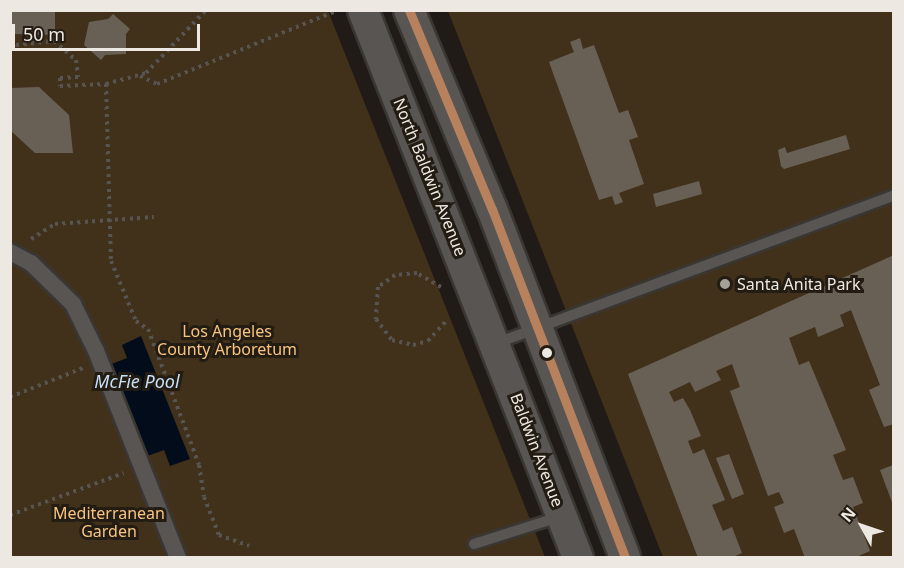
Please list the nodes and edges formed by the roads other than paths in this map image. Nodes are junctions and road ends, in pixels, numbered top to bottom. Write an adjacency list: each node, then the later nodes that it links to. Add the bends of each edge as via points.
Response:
1 (363, 10): 6 (main road, North Baldwin Avenue)
2 (409, 10): 5 (main road)
3 (894, 195): 5 (lane)
4 (12, 253): 9 (street, via 31,263 73,304 100,361)
5 (537, 328): 6 (lane); 11 (main road)
6 (497, 343): 7 (main road, Baldwin Avenue)
7 (562, 516): 8 (lane); 10 (main road, Baldwin Avenue)
8 (474, 544)
9 (178, 558)
10 (578, 558)
11 (625, 558)

